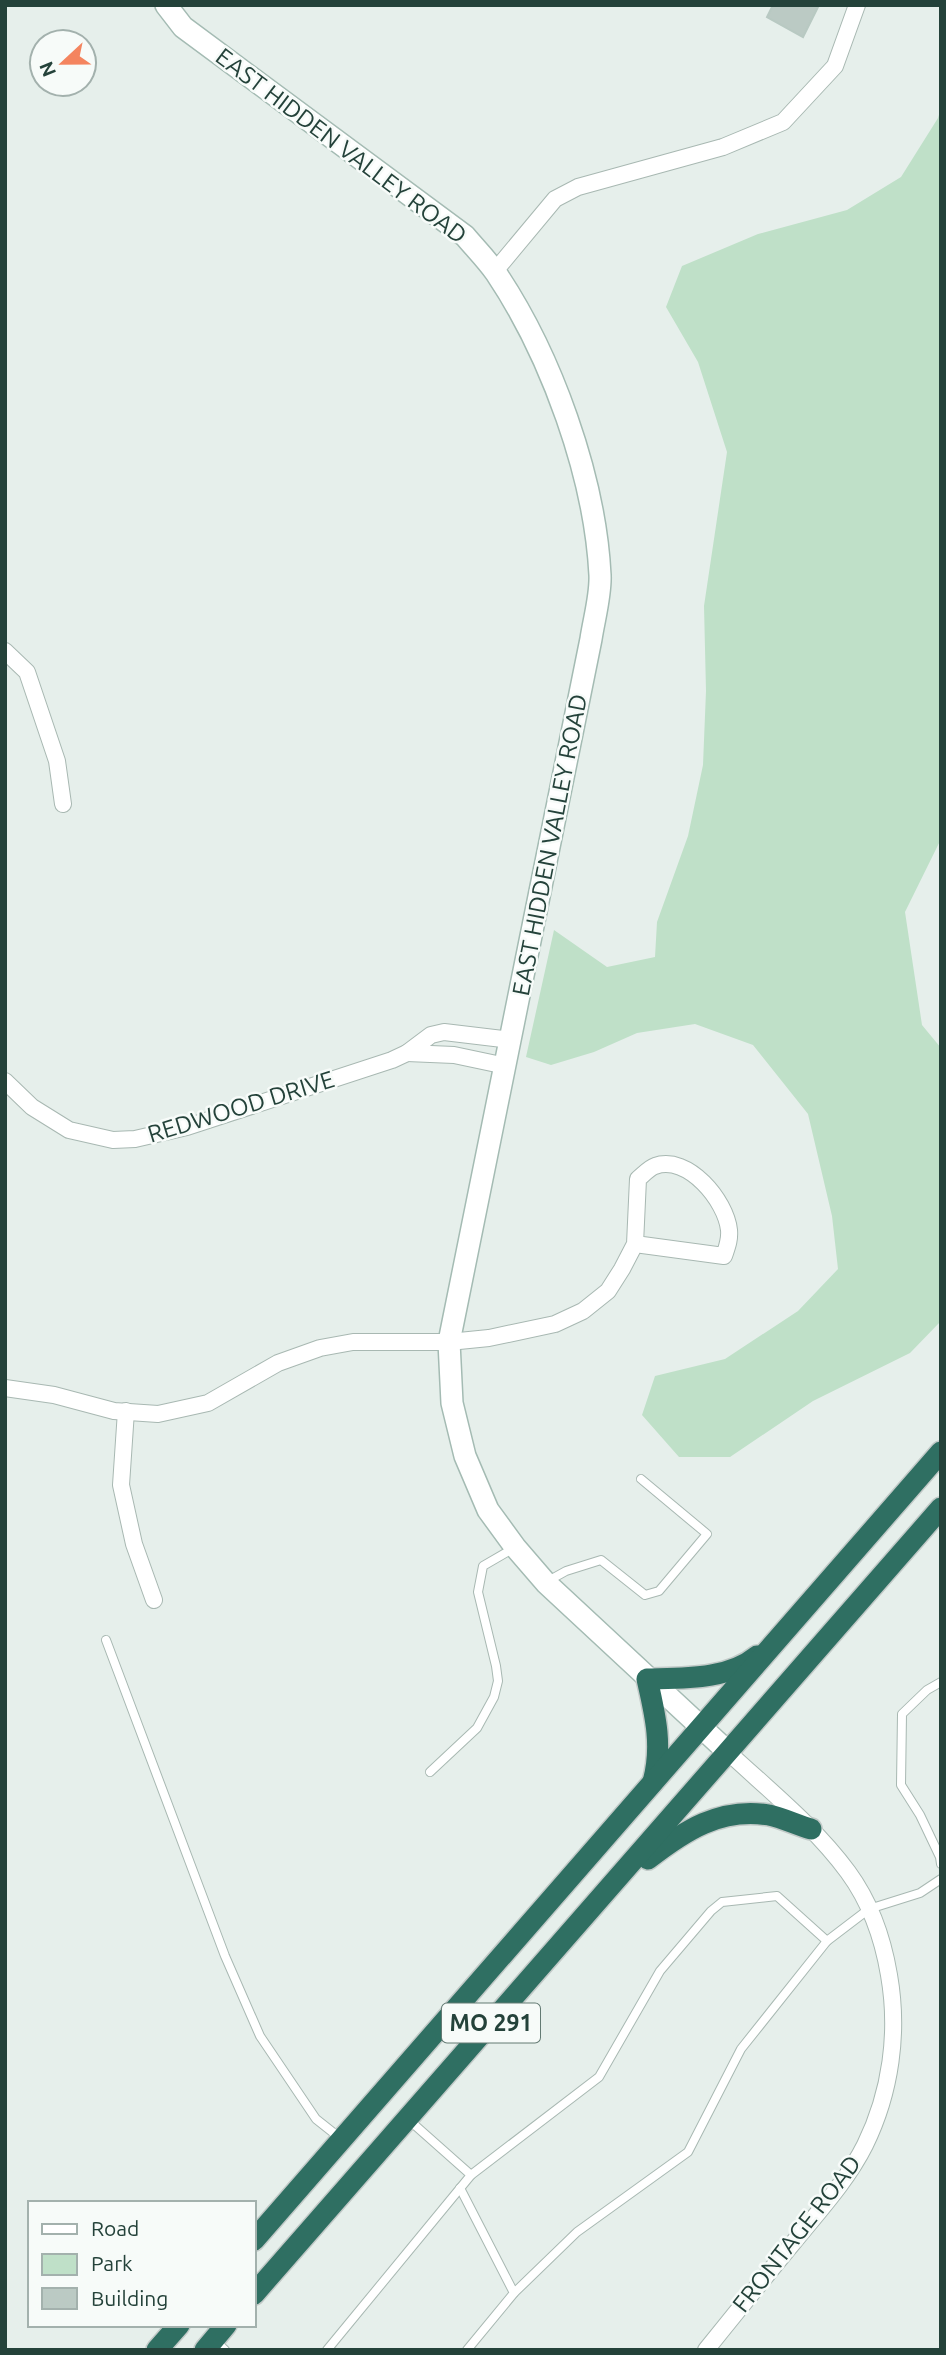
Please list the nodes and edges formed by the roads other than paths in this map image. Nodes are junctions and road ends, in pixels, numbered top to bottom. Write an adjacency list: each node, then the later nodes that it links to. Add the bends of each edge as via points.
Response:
1 (166, 5): 3 (main road, EAST HIDDEN VALLEY ROAD, via 183,27 465,236)
2 (857, 5): 3 (street, via 835,66 783,122 723,146 578,187 555,199)
3 (495, 271): 6 (main road, EAST HIDDEN VALLEY ROAD, via 523,318 564,410 589,495 600,577)
4 (5, 651): 5 (street, via 27,672 57,761)
5 (63, 804)
6 (511, 1040): 7 (street, REDWOOD DRIVE, via 444,1031); 8 (main road, EAST HIDDEN VALLEY ROAD)
7 (407, 1054): 8 (street, REDWOOD DRIVE, via 454,1055); 9 (street, REDWOOD DRIVE, via 187,1127 135,1139 113,1140 69,1130 32,1107)
8 (506, 1066): 11 (main road, EAST HIDDEN VALLEY ROAD)
9 (5, 1081)
10 (635, 1244): 10 (street, via 638,1179 654,1166 672,1164 691,1170 718,1202 729,1227 724,1256); 11 (street, via 608,1291 583,1311 542,1326)
11 (449, 1342): 13 (street, via 353,1342 320,1348 278,1363 208,1403 158,1414); 17 (main road, EAST HIDDEN VALLEY ROAD, via 452,1403 466,1457 488,1510)
12 (5, 1388): 13 (street)
13 (127, 1411): 19 (street, via 121,1485 134,1544)
14 (941, 1452): 20 (highway, MO 291)
15 (641, 1479): 18 (lane, via 707,1534 659,1591 645,1595 601,1560)
16 (941, 1507): 25 (highway, MO 291)
17 (515, 1548): 18 (main road, EAST HIDDEN VALLEY ROAD); 26 (lane, via 483,1566 478,1592 496,1666 494,1697 477,1728)
18 (546, 1583): 22 (main road, EAST HIDDEN VALLEY ROAD)
19 (154, 1600)
20 (784, 1633): 22 (highway, via 749,1662 729,1671); 24 (highway, MO 291)
21 (106, 1640): 35 (lane, via 220,1943 260,2036 316,2119)
22 (647, 1678): 24 (main road, EAST HIDDEN VALLEY ROAD); 27 (highway, via 659,1737)
23 (941, 1682): 29 (lane, via 902,1714 901,1727 901,1785)
24 (702, 1726): 25 (main road, EAST HIDDEN VALLEY ROAD); 27 (highway, MO 291)
25 (729, 1753): 28 (street, FRONTAGE ROAD); 31 (highway, MO 291)
26 (430, 1772)
27 (653, 1784): 35 (highway, MO 291)
28 (811, 1829): 31 (highway, via 769,1815 710,1820 673,1840); 32 (street, FRONTAGE ROAD, via 849,1874)
29 (941, 1864)
30 (941, 1878): 32 (lane, via 920,1893)
31 (608, 1890): 34 (highway, MO 291)
32 (869, 1909): 33 (lane); 45 (street, FRONTAGE ROAD, via 885,1954 893,2000 893,2046 885,2092 865,2145 840,2185)
33 (827, 1941): 36 (lane, via 777,1896 722,1902 660,1972 599,2077); 40 (lane, via 741,2049 688,2152 577,2232)
34 (407, 2119): 36 (lane); 39 (highway, MO 291)
35 (343, 2140): 38 (highway, MO 291)
36 (471, 2175): 37 (lane)
37 (460, 2188): 40 (lane); 43 (lane)
38 (256, 2238)
39 (256, 2292)
40 (514, 2293): 44 (lane)
41 (177, 2327): 42 (highway)
42 (157, 2350)
43 (327, 2350)
44 (467, 2350)
45 (706, 2350)

